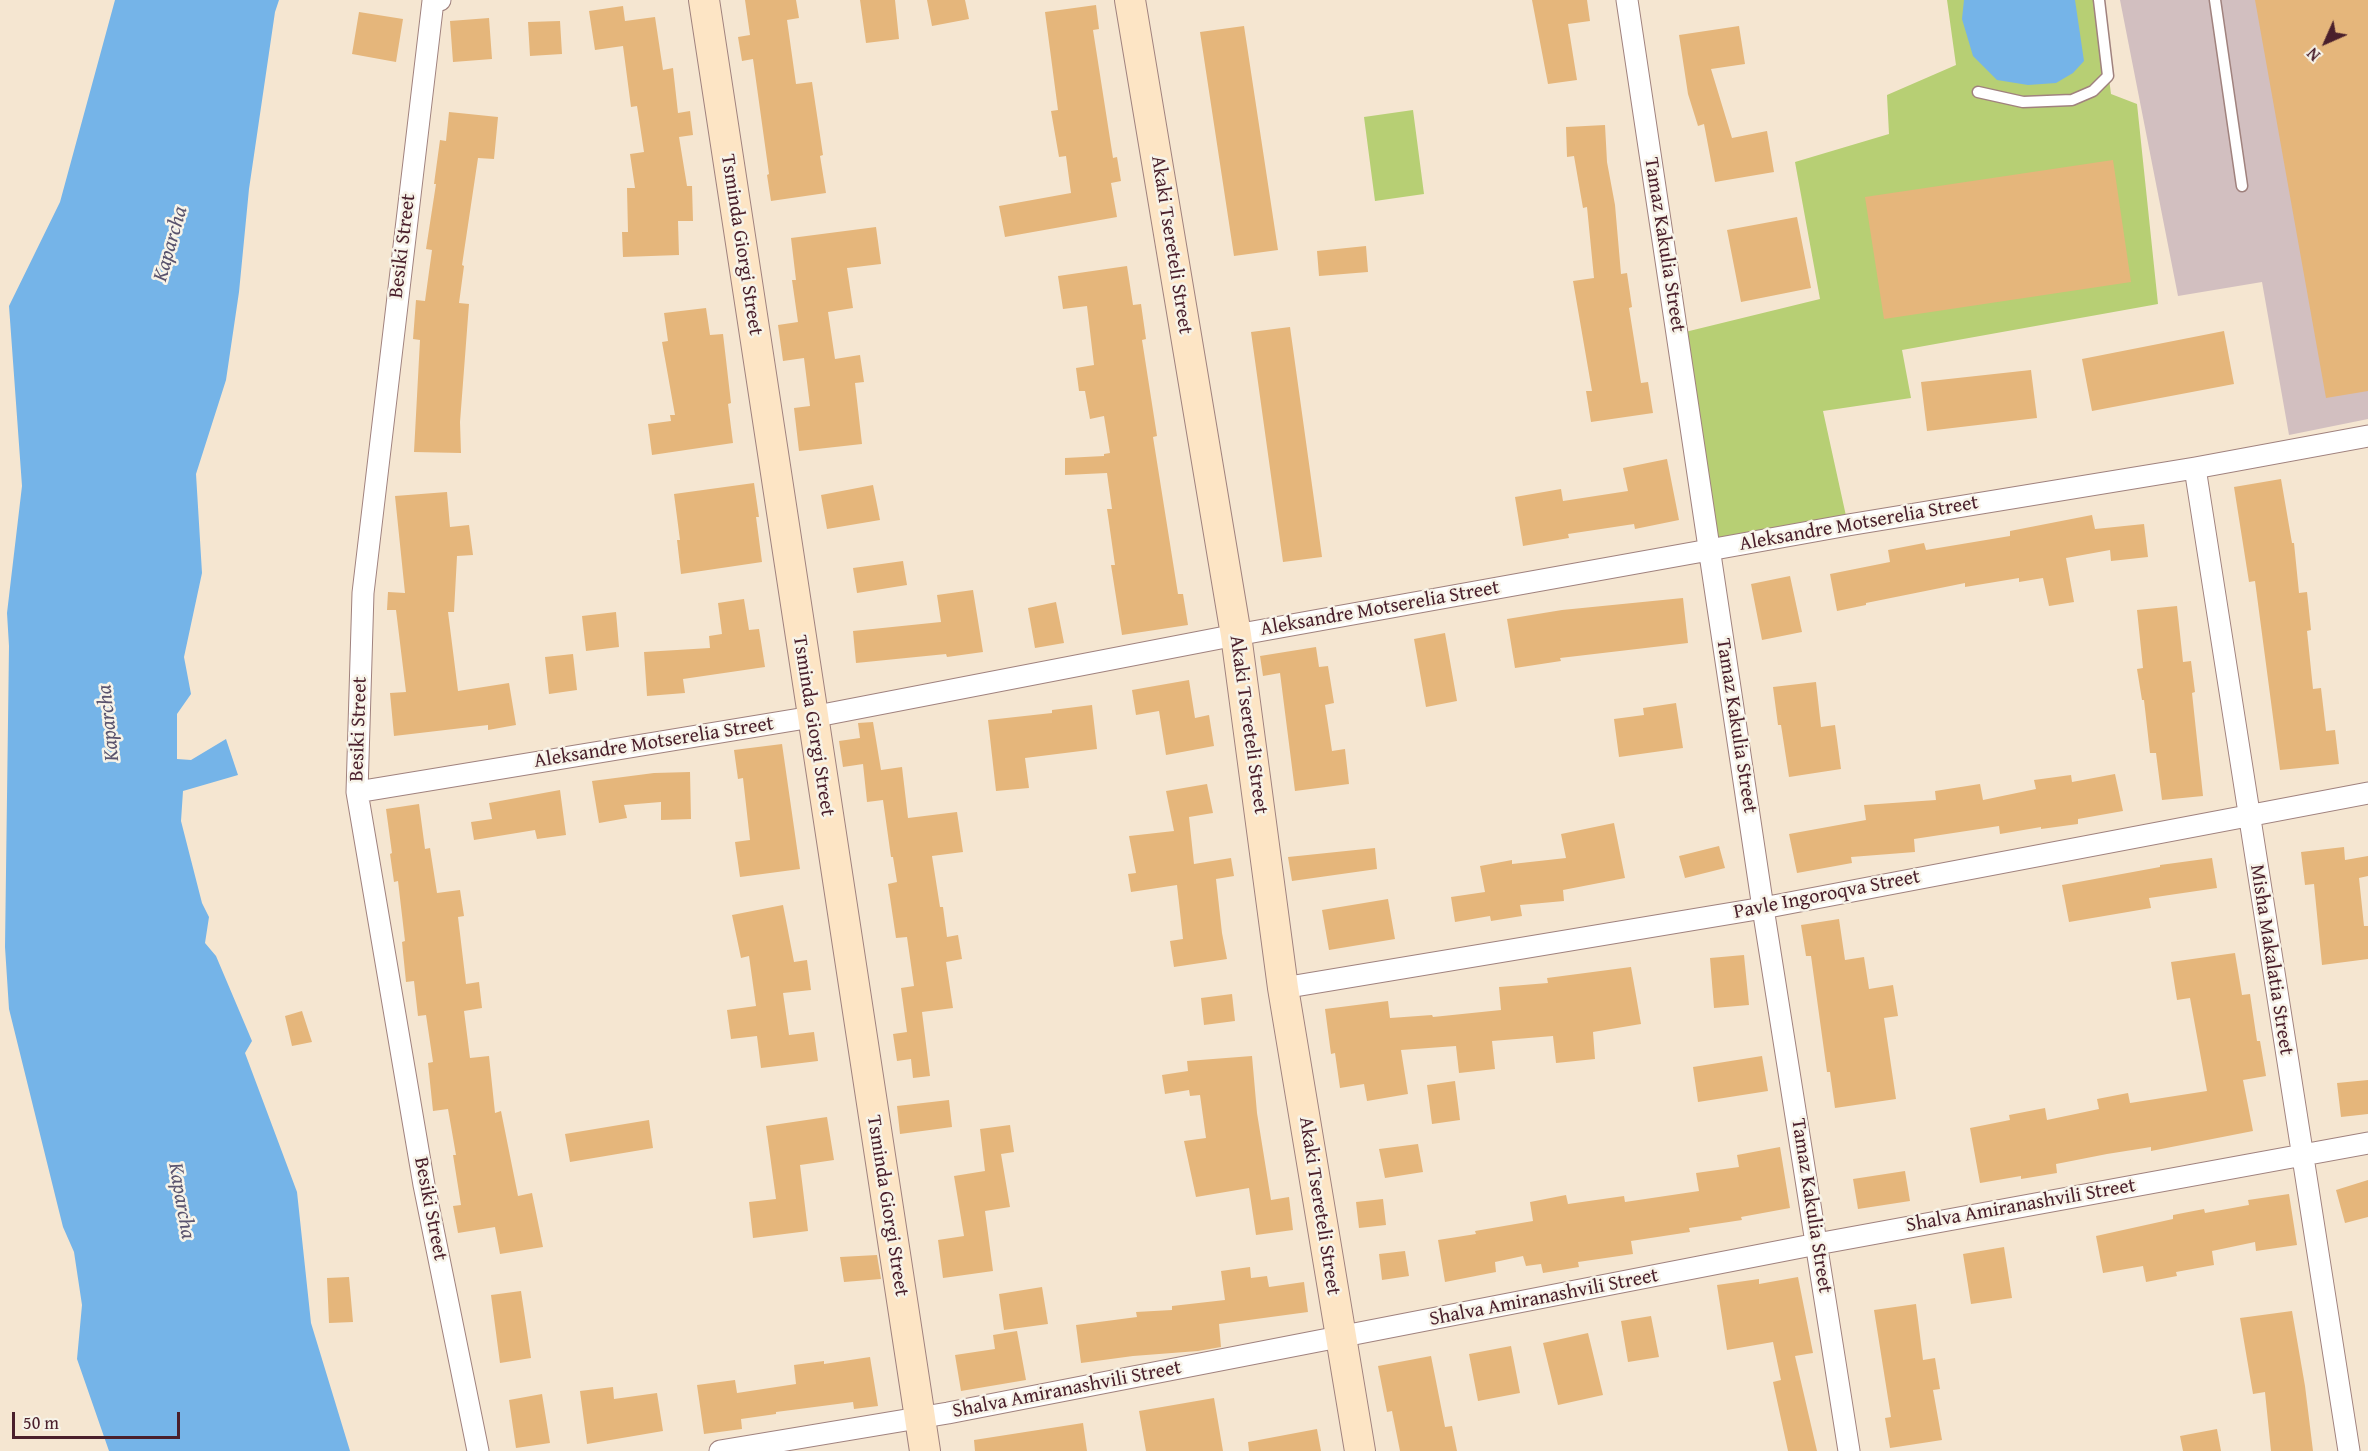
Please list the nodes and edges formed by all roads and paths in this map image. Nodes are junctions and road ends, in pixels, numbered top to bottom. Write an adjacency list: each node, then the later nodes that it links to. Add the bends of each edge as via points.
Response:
1 (433, 0): 2 (street); 15 (street, Besiki Street, via 363,593)
2 (440, 0)
3 (704, 0): 14 (main road, Tsminda Giorgi Street)
4 (1130, 0): 13 (main road, Akaki Tsereteli Street)
5 (1627, 0): 12 (street, Tamaz Kakulia Street)
6 (2099, 0): 8 (lane, via 2108,76 2093,91 2072,100 2023,102)
7 (2215, 0): 9 (lane)
8 (1978, 92)
9 (2242, 186)
10 (2368, 436): 11 (street, Aleksandre Motserelia Street)
11 (2195, 468): 12 (street, Aleksandre Motserelia Street); 17 (street, Misha Makalatia Street)
12 (1709, 550): 13 (street, Aleksandre Motserelia Street); 18 (street, Tamaz Kakulia Street)
13 (1236, 635): 14 (street, Aleksandre Motserelia Street); 19 (main road, Akaki Tsereteli Street)
14 (812, 717): 15 (street, Aleksandre Motserelia Street); 24 (main road, Tsminda Giorgi Street)
15 (357, 792): 25 (street, Besiki Street, via 424,1185)
16 (2368, 793): 17 (street, Pavle Ingoroqva Street)
17 (2248, 815): 18 (street, Pavle Ingoroqva Street); 21 (street, Misha Makalatia Street)
18 (1763, 908): 19 (street, Pavle Ingoroqva Street); 22 (street, Tamaz Kakulia Street)
19 (1283, 988): 23 (main road, Akaki Tsereteli Street)
20 (2368, 1143): 21 (street, Shalva Amiranashvili Street)
21 (2303, 1155): 22 (street, Shalva Amiranashvili Street); 30 (street, Misha Makalatia Street)
22 (1817, 1244): 23 (street, Shalva Amiranashvili Street); 29 (street, Tamaz Kakulia Street)
23 (1340, 1338): 24 (street, Shalva Amiranashvili Street); 28 (main road, Akaki Tsereteli Street)
24 (920, 1418): 26 (street, Shalva Amiranashvili Street); 27 (main road, Tsminda Giorgi Street)
25 (478, 1451)
26 (720, 1451)
27 (925, 1451)
28 (1360, 1451)
29 (1849, 1451)
30 (2349, 1451)

